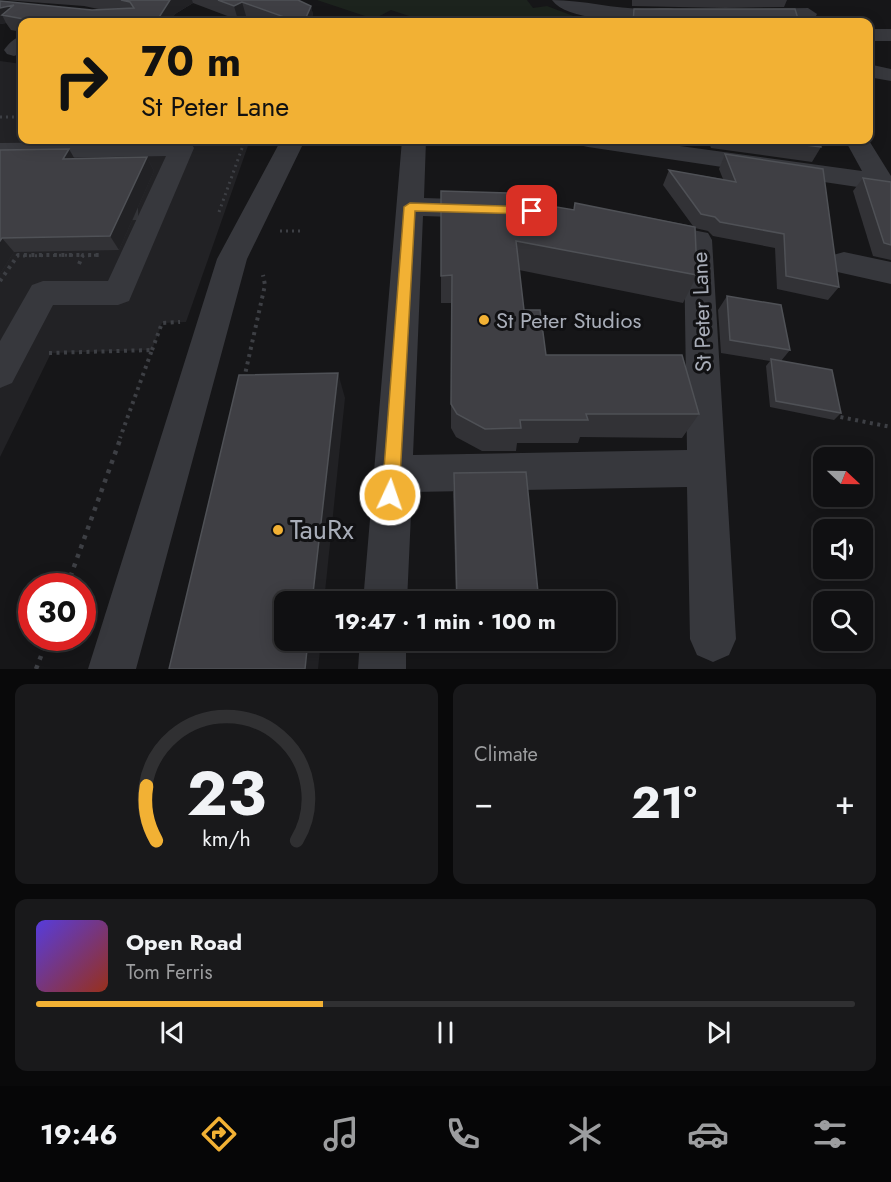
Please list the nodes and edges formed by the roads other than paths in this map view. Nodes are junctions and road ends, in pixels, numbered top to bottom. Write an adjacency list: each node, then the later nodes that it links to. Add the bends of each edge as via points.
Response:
1 (561, 0): 3 (street, via 571,6 597,10)
2 (808, 12): 4 (street)
3 (699, 15)
4 (734, 15)
5 (873, 35): 6 (street)
6 (891, 35)
7 (873, 71): 8 (street)
8 (891, 75)
9 (291, 144): 26 (street, via 232,259)
10 (414, 144): 15 (street)
11 (616, 144): 14 (street)
12 (859, 144): 14 (street)
13 (0, 151): 20 (street, via 182,148 152,196 118,293 43,293)
14 (885, 182)
15 (410, 207): 16 (street); 22 (street)
16 (521, 210)
17 (625, 227): 21 (street, St Peter Lane, via 698,240)
18 (844, 263): 19 (street)
19 (891, 273)
20 (0, 373)
21 (707, 468): 22 (street); 24 (street, St Peter Lane)
22 (391, 474): 23 (street)
23 (386, 591)
24 (713, 639)
25 (383, 651): 27 (street)
26 (112, 669)
27 (382, 669)

